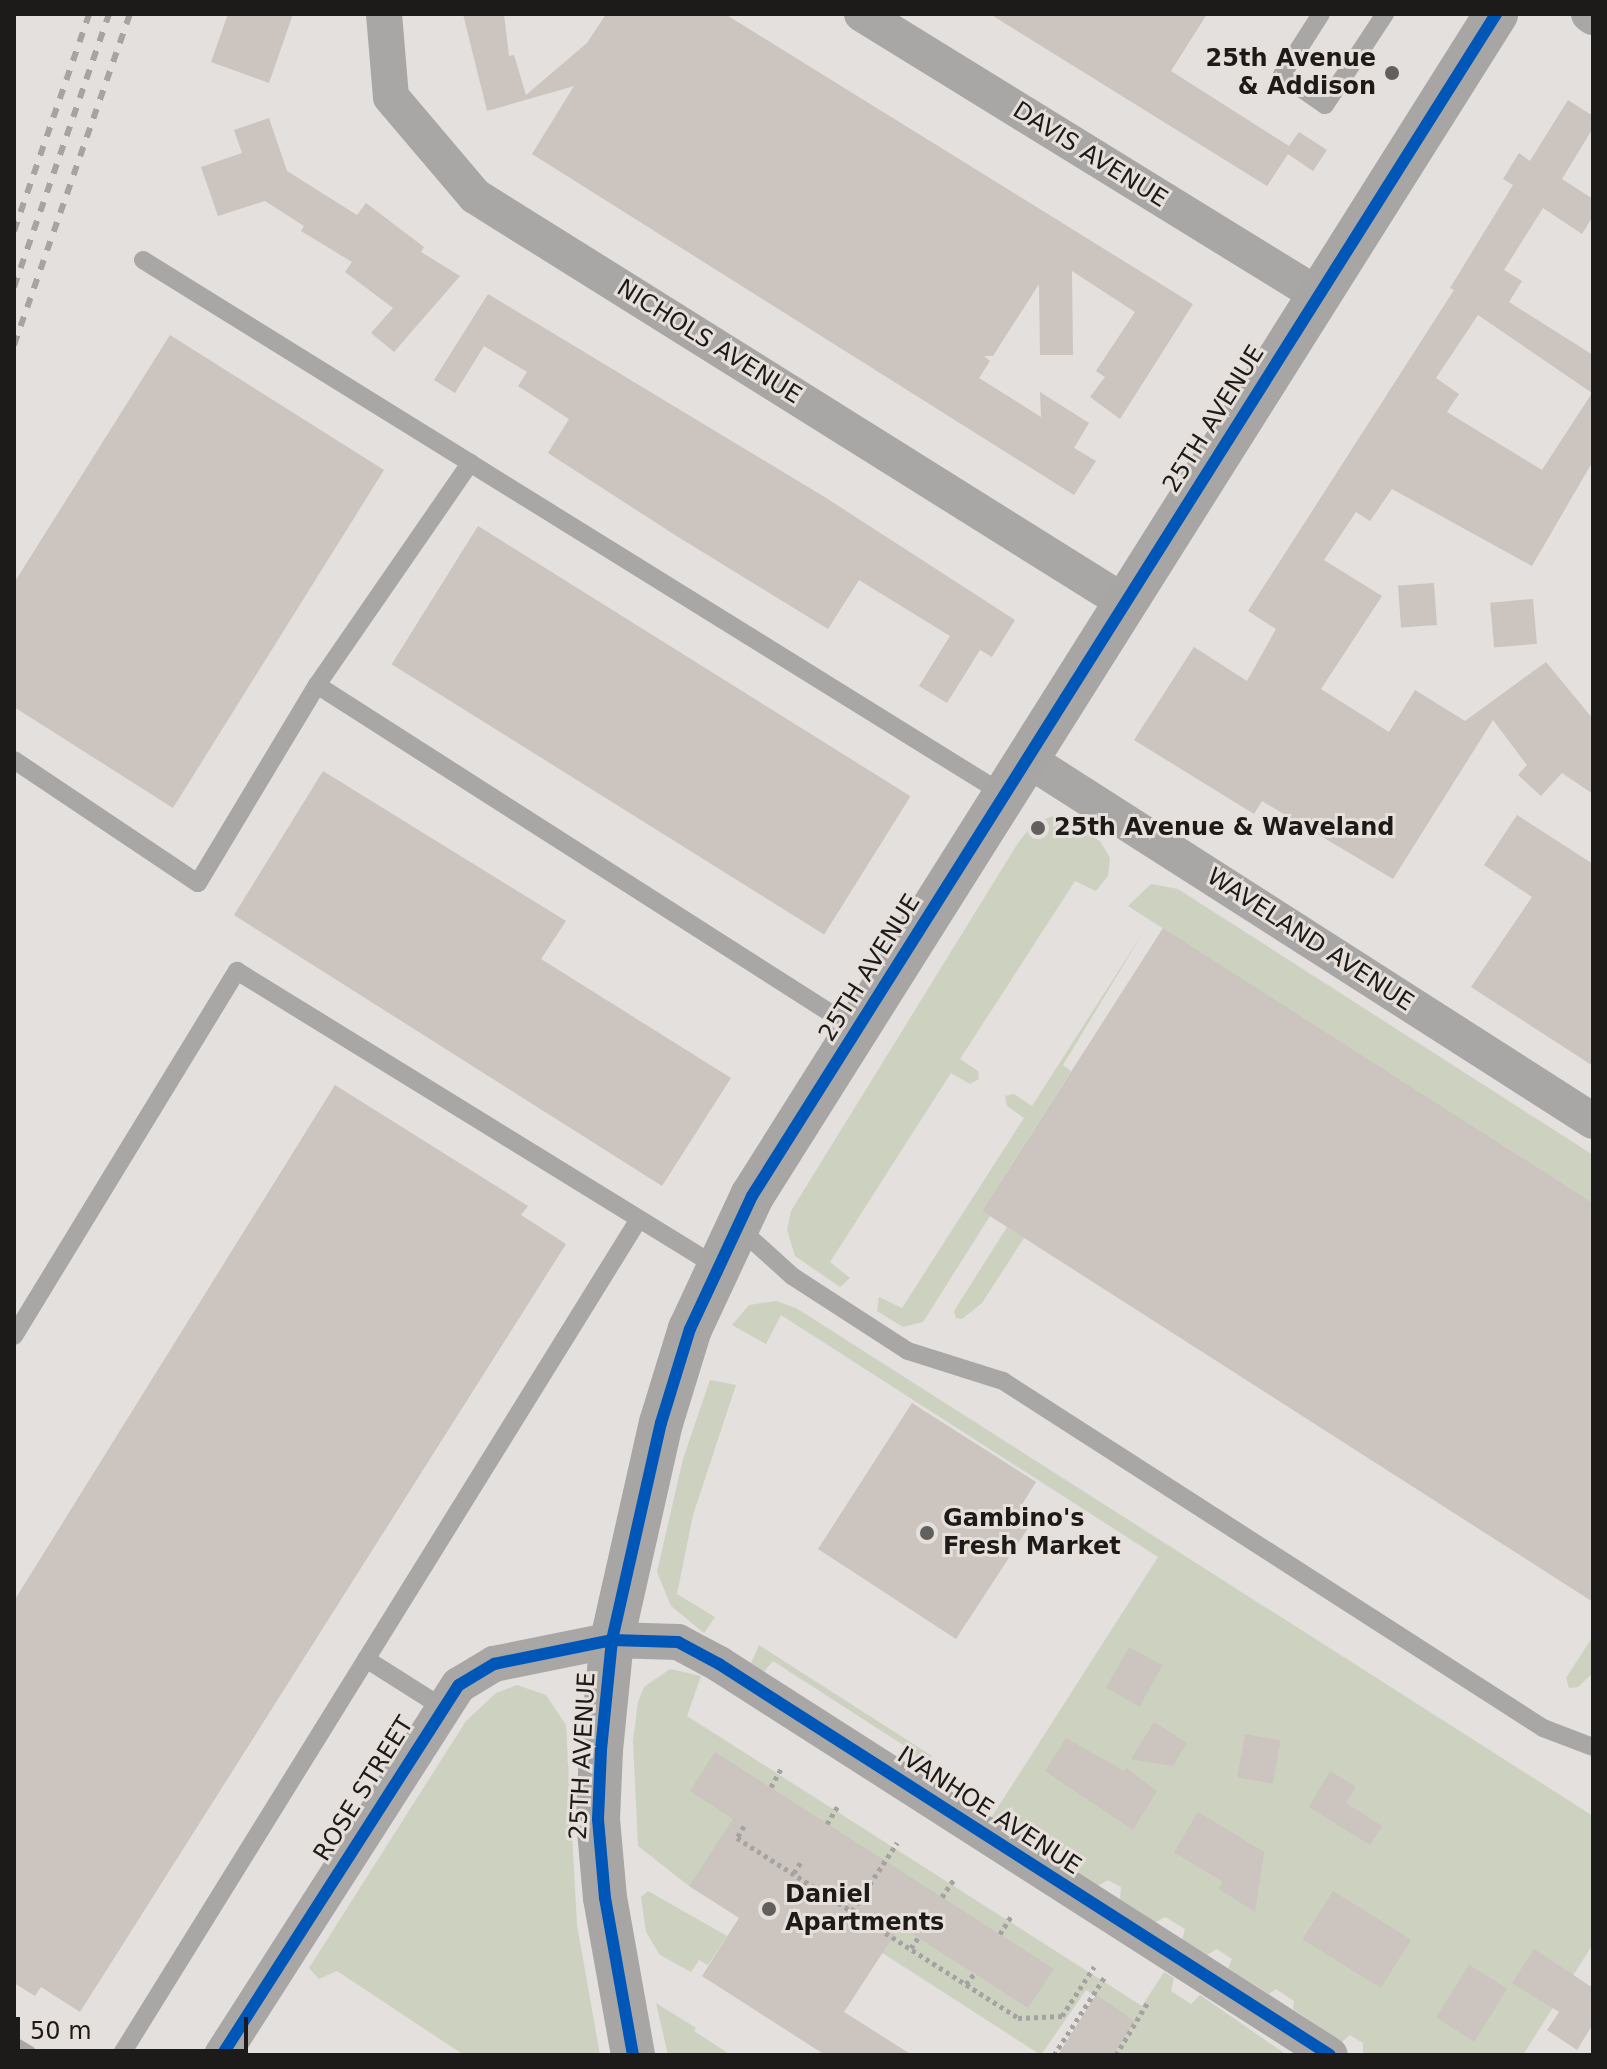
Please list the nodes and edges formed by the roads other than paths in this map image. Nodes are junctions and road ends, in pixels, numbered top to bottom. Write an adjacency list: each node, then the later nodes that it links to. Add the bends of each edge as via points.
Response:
1 (384, 14): 9 (street, NICHOLS AVENUE, via 391,97 475,196)
2 (862, 14): 7 (street, DAVIS AVENUE)
3 (1321, 14): 4 (lane, via 1282,75 1325,105)
4 (1385, 14)
5 (1496, 14): 7 (street, 25TH AVENUE)
6 (143, 260): 8 (lane)
7 (1318, 295): 9 (street, 25TH AVENUE)
8 (470, 463): 10 (lane); 12 (lane)
9 (1124, 602): 12 (street, 25TH AVENUE)
10 (317, 685): 11 (lane, via 198,883); 13 (lane)
11 (14, 760)
12 (1016, 777): 13 (street, 25TH AVENUE); 14 (street, WAVELAND AVENUE)
13 (857, 1030): 16 (street, 25TH AVENUE)
14 (1593, 1121)
15 (639, 1219): 17 (lane); 18 (lane, via 237,971); 20 (lane)
16 (738, 1227): 17 (street, 25TH AVENUE); 22 (lane, via 792,1276 908,1351 1003,1381 1543,1728)
17 (719, 1268): 19 (street, 25TH AVENUE, via 690,1329 661,1423)
18 (14, 1336)
19 (612, 1640): 21 (street, ROSE STREET, via 494,1664 459,1685); 27 (street, 25TH AVENUE, via 598,1819 605,1898); 28 (street, IVANHOE AVENUE, via 678,1642 719,1664)
20 (366, 1659): 21 (lane); 25 (lane)
21 (442, 1707): 26 (street, ROSE STREET)
22 (1593, 1747)
23 (14, 2046): 24 (lane)
24 (29, 2055)
25 (121, 2055)
26 (222, 2055)
27 (633, 2055)
28 (1330, 2055)

